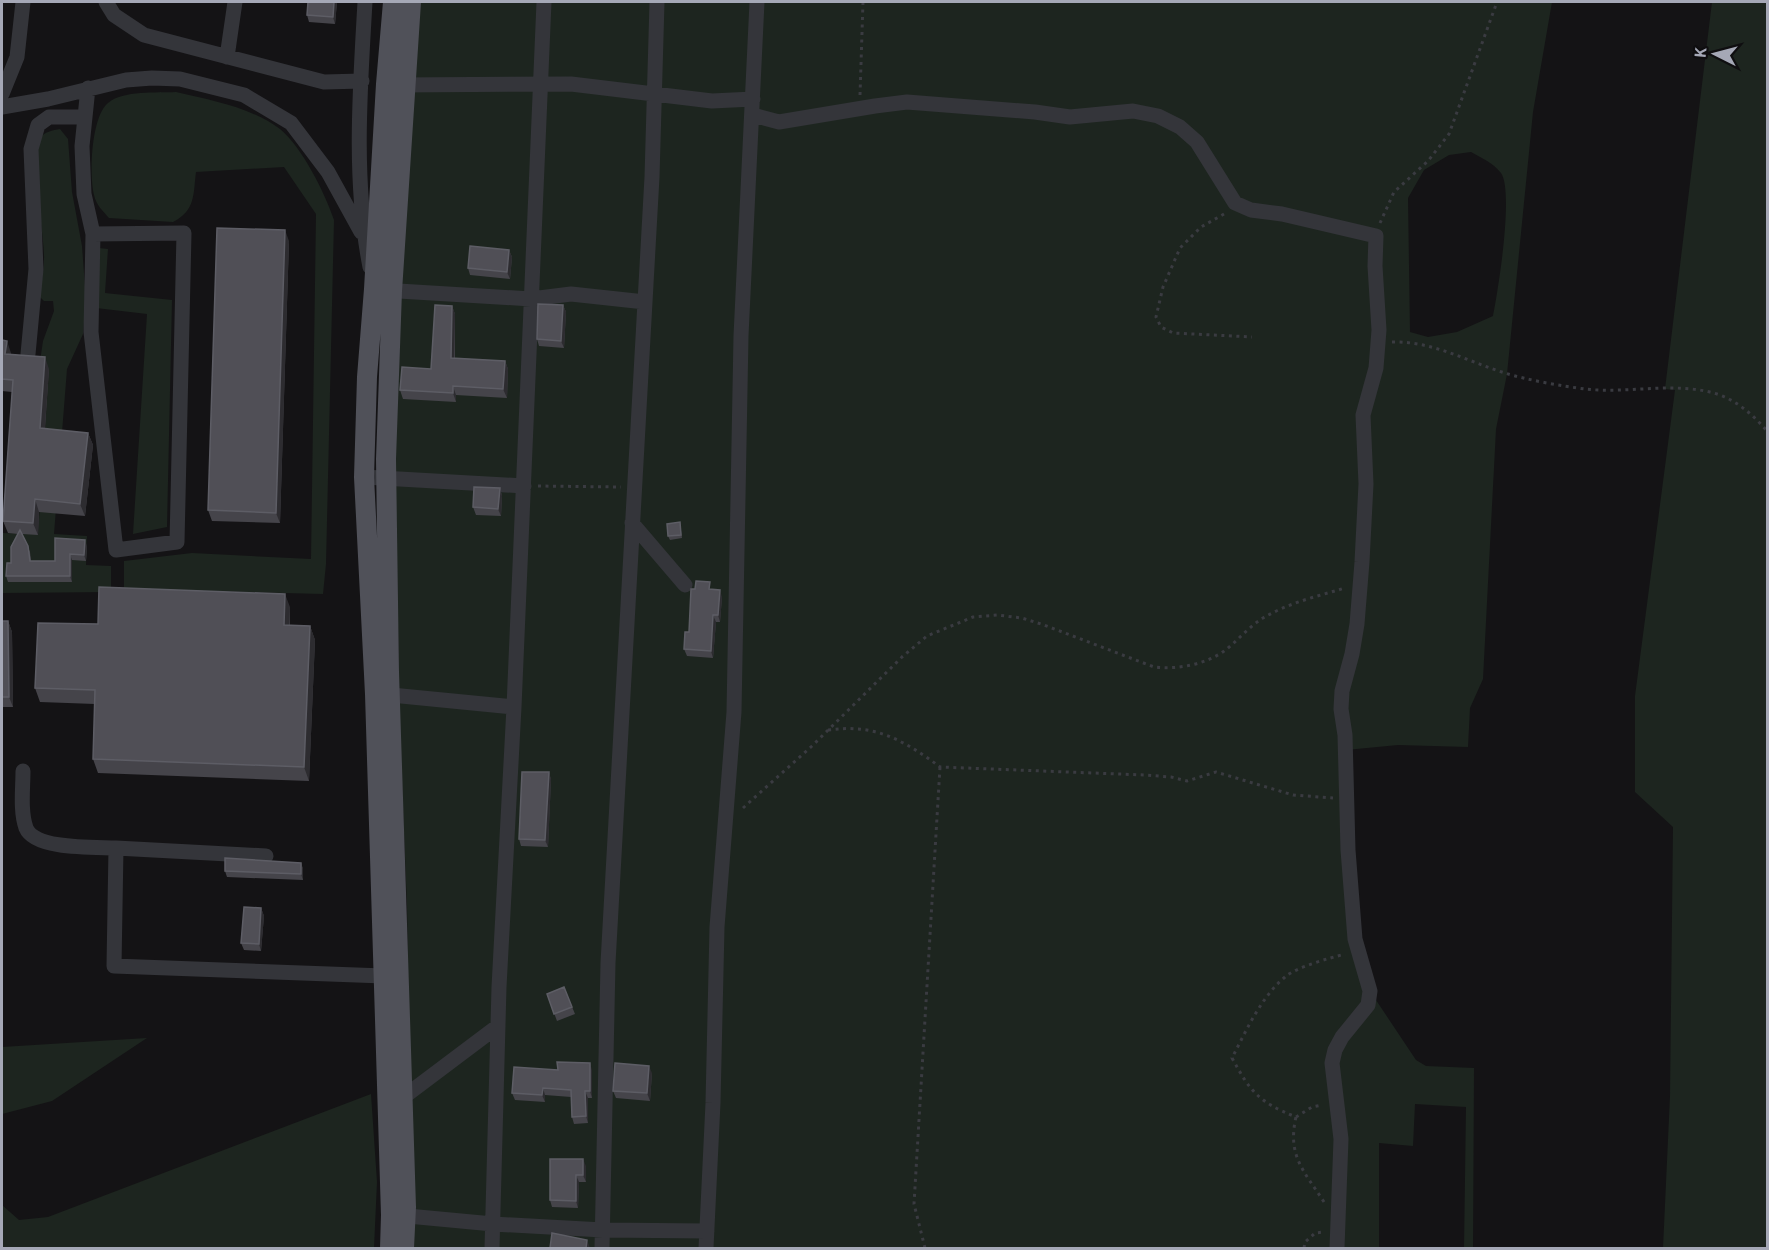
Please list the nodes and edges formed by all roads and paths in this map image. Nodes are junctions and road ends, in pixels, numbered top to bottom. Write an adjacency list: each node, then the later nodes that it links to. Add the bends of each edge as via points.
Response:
1 (23, 2): 17 (street, via 18,57)
2 (106, 2): 12 (street, via 114,15 144,35)
3 (235, 2): 12 (street)
4 (365, 2): 13 (street)
5 (393, 2): 15 (main road)
6 (411, 2): 15 (main road)
7 (544, 2): 14 (street)
8 (657, 2): 18 (street)
9 (757, 2): 19 (street)
10 (863, 2): 21 (path)
11 (1497, 2): 26 (path, via 1449,134 1428,162 1394,192)
12 (227, 57): 13 (street, via 324,82)
13 (362, 81): 27 (street, via 360,182)
14 (540, 83): 15 (street); 18 (street); 29 (street)
15 (395, 85): 28 (main road)
16 (88, 88): 20 (street); 23 (street); 27 (street, via 126,80 180,79 244,95 291,123 328,172)
17 (2, 94)
18 (654, 94): 19 (street, via 712,101); 30 (street)
19 (753, 99): 22 (street)
20 (2, 107)
21 (860, 108): 22 (street, via 779,122); 24 (street, via 907,102 1070,117 1133,111 1158,116 1180,127 1197,142 1235,203)
22 (753, 115): 48 (street, via 741,347 734,712)
23 (85, 117): 25 (street, via 84,194); 33 (street, via 49,117 38,124 31,149 36,269)
24 (1243, 207): 26 (street); 31 (path, via 1201,227 1180,248 1163,287 1156,317 1161,327 1173,333)
25 (93, 234): 25 (street, via 184,234 177,542 117,550 91,332)
26 (1376, 236): 32 (street)
27 (364, 238): 28 (street)
28 (383, 290): 29 (street); 35 (main road, via 367,376); 36 (main road)
29 (531, 299): 30 (street, via 571,294); 37 (street)
30 (645, 302): 38 (street)
31 (1252, 337)
32 (1378, 342): 34 (path, via 1410,341 1507,374 1587,389 1654,388 1717,394 1737,404); 40 (street, via 1376,368 1363,415 1366,484)
33 (28, 354)
34 (1767, 432)
35 (364, 477): 36 (street); 42 (main road)
36 (386, 478): 37 (street); 42 (main road)
37 (524, 486): 38 (path); 43 (street)
38 (634, 487): 39 (street)
39 (632, 523): 41 (street); 59 (street, via 608,963)
40 (1360, 584): 44 (path, via 1291,604 1263,618 1212,658 1169,669 1154,667 1022,618 973,617 927,636); 47 (street, via 1352,654 1342,691)
41 (685, 585)
42 (382, 695): 43 (street); 52 (main road); 55 (main road)
43 (514, 707): 53 (street)
44 (828, 730): 45 (path, via 858,728 883,735 913,747); 48 (path, via 745,805)
45 (940, 767): 47 (path, via 1144,775 1187,781 1216,772 1293,795); 67 (path, via 914,1204)
46 (23, 771): 49 (street, via 27,829 36,839)
47 (1347, 797): 51 (street)
48 (724, 830): 60 (street)
49 (116, 848): 50 (street); 52 (street, via 114,966)
50 (266, 856)
51 (1358, 951): 54 (street, via 1371,991 1368,1005 1335,1050 1332,1063); 56 (path, via 1326,958 1286,976 1266,998 1232,1058 1245,1083 1258,1097)
52 (384, 976): 55 (main road)
53 (498, 1026): 55 (street); 58 (street)
54 (1337, 1101): 56 (path, via 1312,1107); 61 (street, via 1341,1139)
55 (395, 1103): 57 (main road)
56 (1296, 1117): 61 (path, via 1292,1134 1294,1153)
57 (398, 1215): 58 (street); 62 (main road); 63 (main road)
58 (493, 1224): 59 (street); 64 (street)
59 (603, 1230): 60 (street); 65 (street)
60 (707, 1231): 66 (street)
61 (1337, 1235): 68 (path, via 1315,1233)
62 (390, 1248)
63 (404, 1248)
64 (492, 1248)
65 (602, 1248)
66 (706, 1248)
67 (925, 1248)
68 (1304, 1248)

